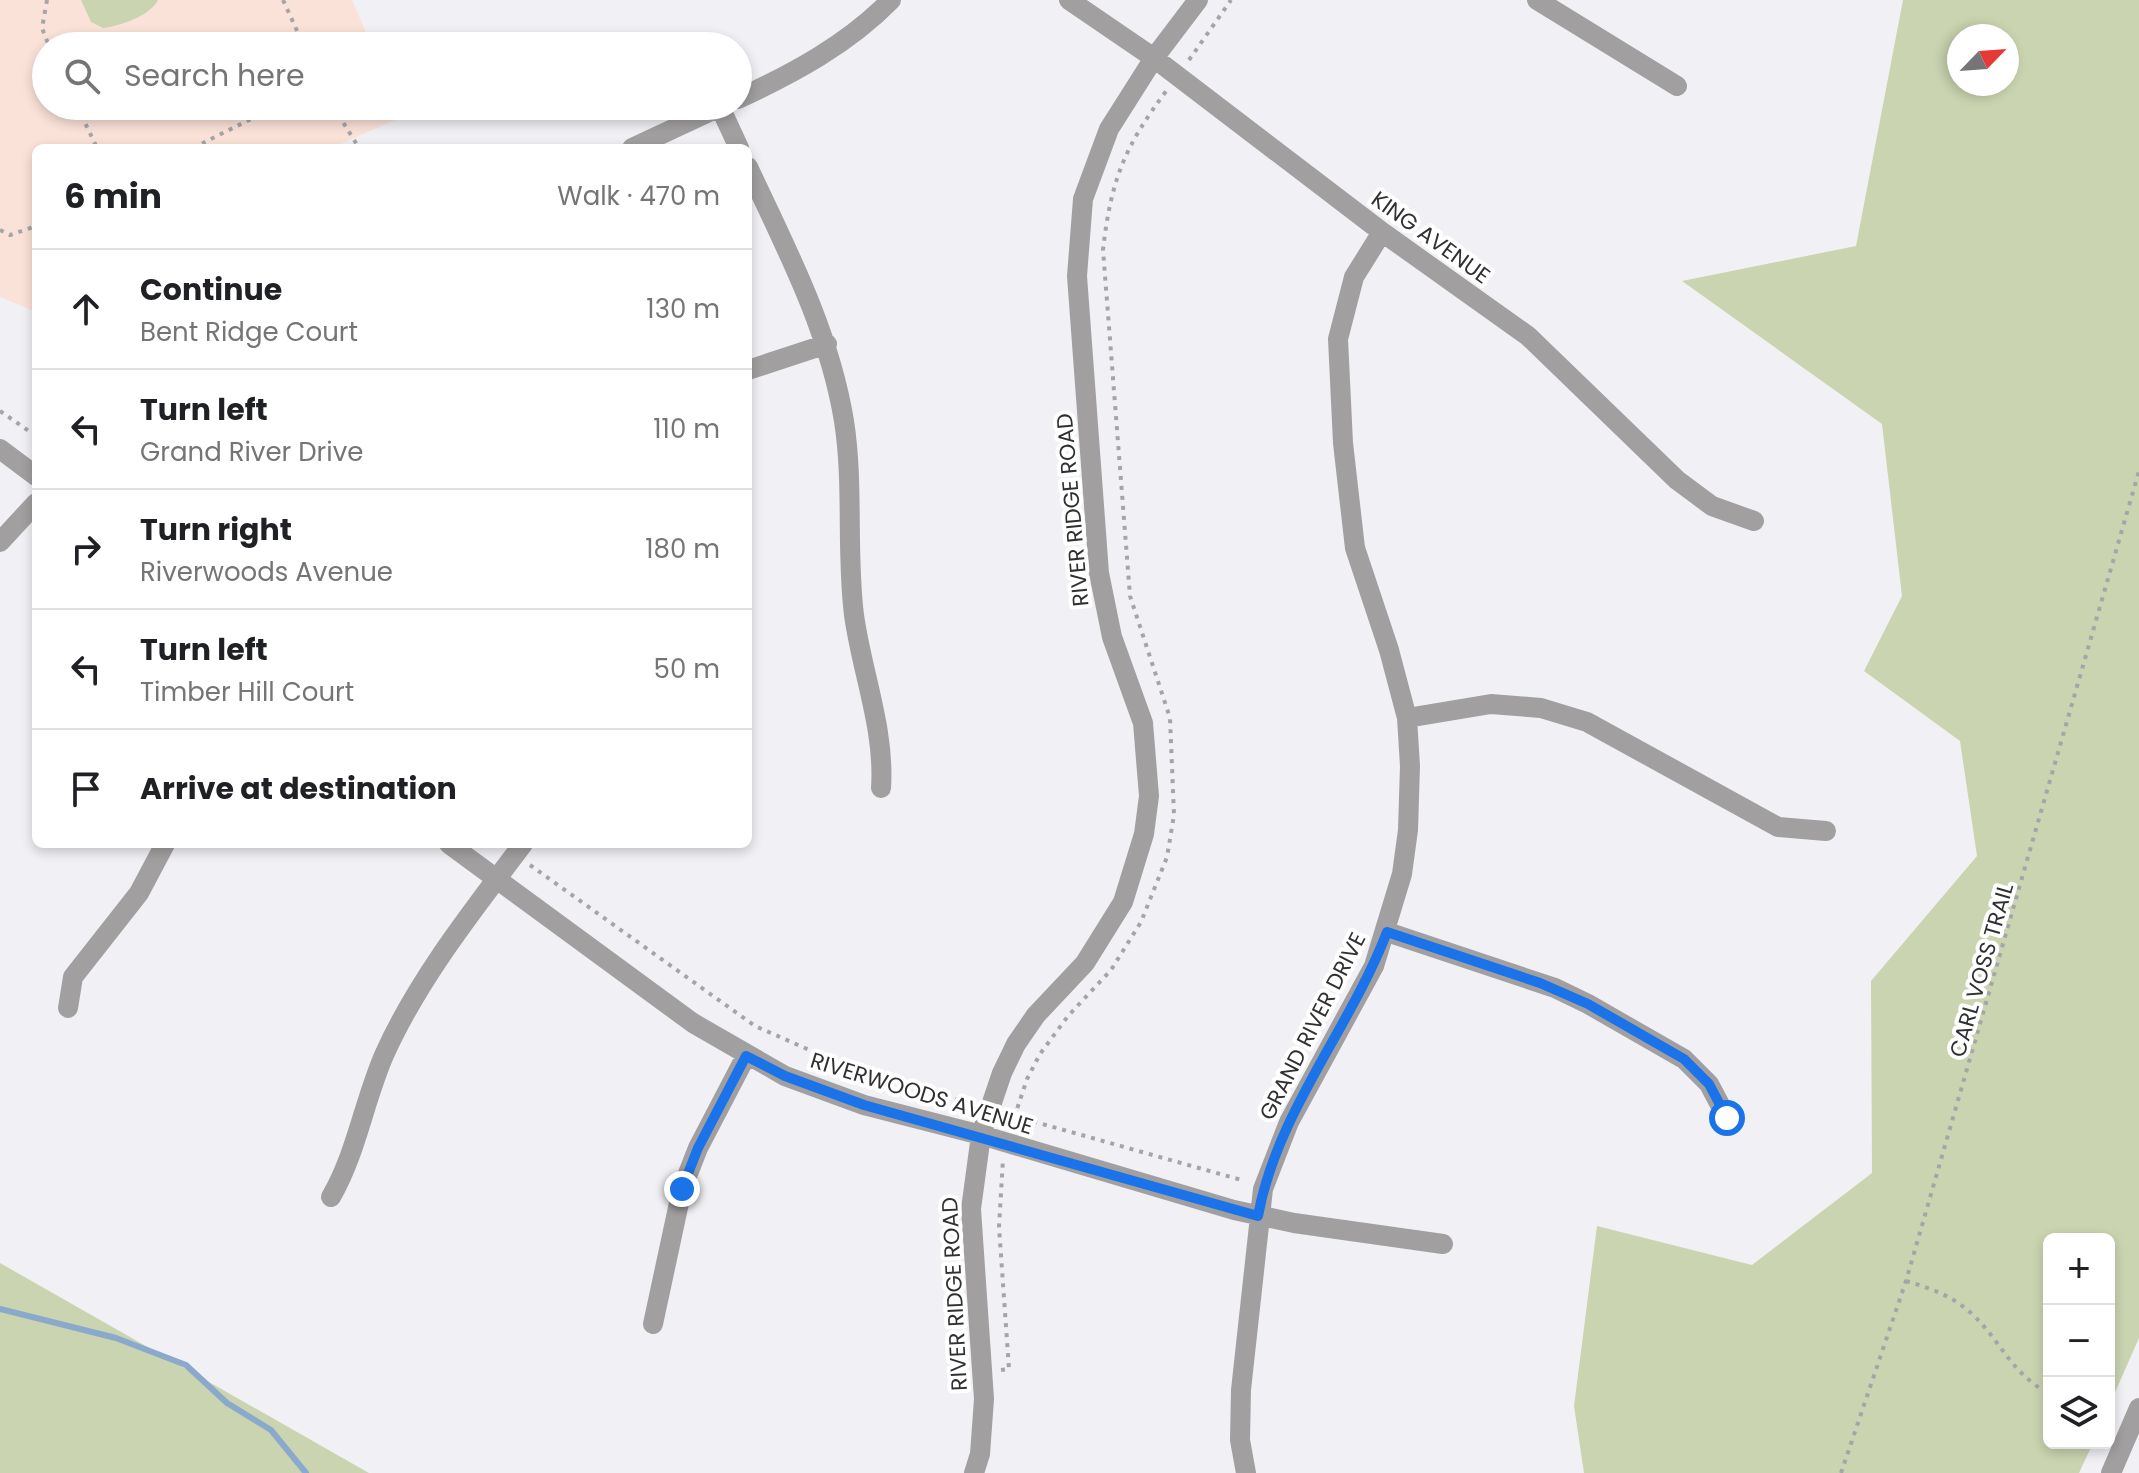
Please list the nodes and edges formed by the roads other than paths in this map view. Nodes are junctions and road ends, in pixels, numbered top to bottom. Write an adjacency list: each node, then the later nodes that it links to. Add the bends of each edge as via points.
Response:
1 (891, 0): 7 (street, via 847,38)
2 (1069, 0): 5 (street, KING AVENUE)
3 (1198, 0): 5 (street, RIVER RIDGE ROAD)
4 (1537, 0): 6 (street)
5 (1154, 58): 13 (street, KING AVENUE); 32 (street, RIVER RIDGE ROAD, via 1094,162 1077,236 1099,573 1112,637 1143,723 1148,760 1144,834 1117,912 1085,963 1016,1044)
6 (1677, 86)
7 (752, 92)
8 (691, 120): 10 (street)
9 (727, 120): 11 (street)
10 (640, 144)
11 (737, 144)
12 (752, 176): 14 (street)
13 (1382, 232): 19 (street, KING AVENUE, via 1528,336 1677,480 1712,506); 21 (street, GRAND RIVER DRIVE, via 1354,277 1338,339 1343,443 1355,548)
14 (827, 344): 15 (street); 22 (street, via 845,424 849,577 883,757)
15 (752, 369)
16 (0, 449): 17 (street)
17 (32, 473)
18 (32, 507): 20 (street)
19 (1754, 521)
20 (0, 542)
21 (1407, 718): 23 (street, via 1491,704 1541,708 1587,722 1778,827); 28 (street, GRAND RIVER DRIVE, via 1408,830)
22 (881, 788)
23 (1826, 831)
24 (163, 848): 29 (street, via 139,893 73,977)
25 (455, 848): 27 (street, RIVERWOODS AVENUE)
26 (524, 853): 27 (street)
27 (497, 878): 30 (street, RIVERWOODS AVENUE); 33 (street, via 404,1015)
28 (1387, 932): 31 (street, via 1588,1004 1684,1059 1709,1084); 34 (street, GRAND RIVER DRIVE, via 1353,1009 1274,1155)
29 (68, 1008)
30 (746, 1056): 32 (street, RIVERWOODS AVENUE, via 830,1094); 36 (street, via 682,1189)
31 (1727, 1118)
32 (981, 1135): 34 (street, RIVERWOODS AVENUE); 38 (street, RIVER RIDGE ROAD, via 971,1209 984,1399)
33 (331, 1197)
34 (1258, 1216): 35 (street, RIVERWOODS AVENUE); 39 (street, GRAND RIVER DRIVE, via 1241,1390 1240,1440)
35 (1443, 1244)
36 (653, 1324)
37 (2139, 1408): 40 (street)
38 (974, 1473)
39 (1246, 1473)
40 (2111, 1473)

